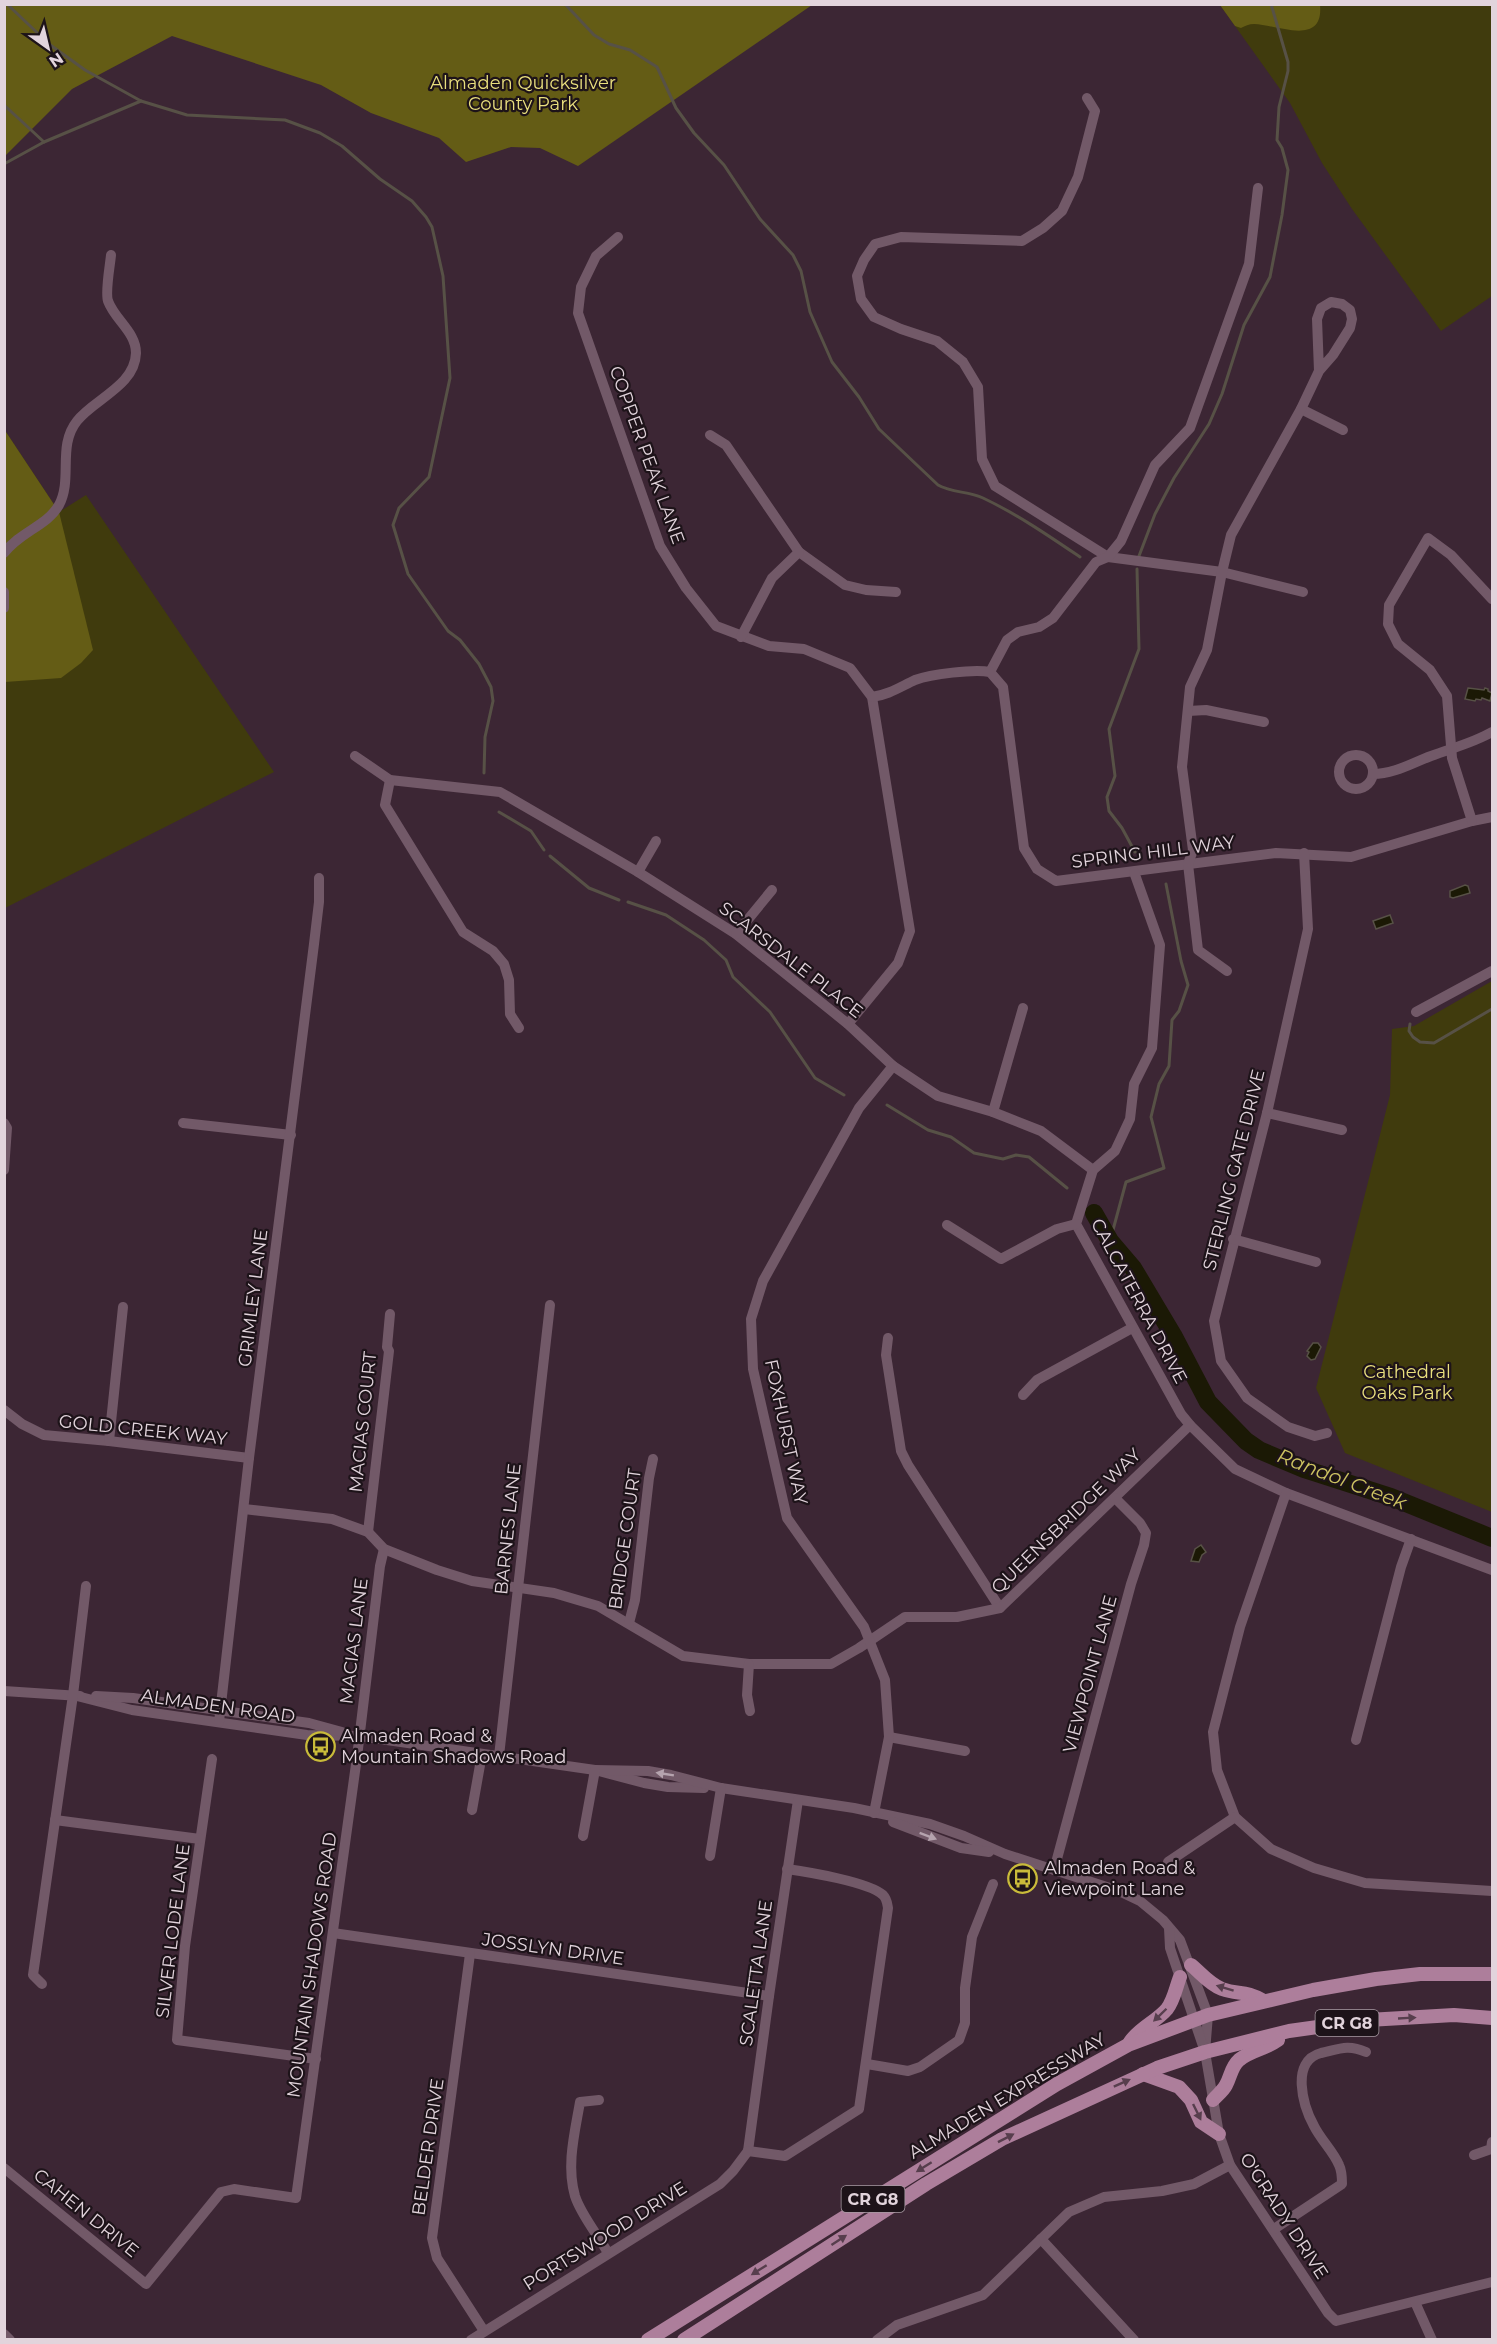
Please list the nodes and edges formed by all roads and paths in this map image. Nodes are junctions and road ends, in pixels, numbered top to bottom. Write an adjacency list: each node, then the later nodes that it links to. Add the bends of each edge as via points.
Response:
1 (1087, 98): 11 (street, via 1095,111 1078,177 1062,211 1043,228 1022,241 901,237 875,244 857,276 861,299 874,317 937,340 963,362 978,387 982,459 995,486)
2 (1258, 188): 11 (street, via 1249,264 1190,428 1155,465 1121,541)
3 (618, 237): 18 (street, COPPER PEAK LANE, via 596,256 581,287 578,314 660,546 716,626)
4 (111, 255): 10 (street, via 107,300 134,339 136,354 132,367 120,384 76,421 64,457 65,490 58,506 48,519 17,538)
5 (1319, 371): 5 (street, via 1350,327 1350,310 1341,304 1331,302 1321,308 1317,319); 6 (street)
6 (1301, 409): 7 (street); 12 (street, via 1231,535)
7 (1343, 430)
8 (710, 435): 9 (street, via 726,445)
9 (799, 552): 14 (street, via 845,585 866,591); 18 (street, via 772,578)
10 (4, 553)
11 (1108, 557): 12 (street); 19 (street, via 1096,562 1053,618 1007,639)
12 (1222, 572): 15 (street); 21 (street, via 1213,627 1190,687)
13 (4, 592): 17 (street)
14 (896, 592)
15 (1303, 592)
16 (1492, 598): 24 (street, via 1428,538 1389,606 1388,624 1398,644 1430,670 1447,696)
17 (4, 608)
18 (741, 637): 20 (street, COPPER PEAK LANE, via 769,646 804,649 850,668)
19 (990, 672): 20 (street, via 977,669 918,679); 34 (street, SPRING HILL WAY, via 1002,687 1024,848 1037,869 1056,881)
20 (872, 697): 42 (street, COPPER PEAK LANE, via 910,931 898,963)
21 (1188, 711): 22 (street, via 1206,710); 32 (street, via 1182,767 1193,850)
22 (1264, 722)
23 (1492, 732): 24 (street)
24 (1452, 750): 26 (street, via 1387,774); 29 (street)
25 (356, 756): 27 (street)
26 (1373, 774)
27 (390, 780): 33 (street, SCARSDALE PLACE, via 500,792); 43 (street, via 385,805 403,836 463,932 493,951 504,964 509,980 510,1014)
28 (1492, 817): 29 (street, SPRING HILL WAY)
29 (1472, 821): 31 (street, SPRING HILL WAY, via 1351,857)
30 (656, 841): 33 (street)
31 (1304, 853): 32 (street, SPRING HILL WAY); 46 (street, STERLING GATE DRIVE, via 1308,929)
32 (1188, 864): 34 (street, SPRING HILL WAY); 38 (street, via 1198,950)
33 (638, 872): 37 (street, SCARSDALE PLACE)
34 (1134, 872): 52 (street, via 1160,945 1152,1047 1134,1084 1130,1119 1115,1151)
35 (319, 878): 50 (street, GRIMLEY LANE)
36 (772, 890): 37 (street)
37 (736, 934): 42 (street, SCARSDALE PLACE)
38 (1227, 971)
39 (1492, 971): 41 (street)
40 (1023, 1008): 45 (street)
41 (1416, 1012)
42 (848, 1024): 44 (street, SCARSDALE PLACE)
43 (519, 1028)
44 (893, 1066): 45 (street, SCARSDALE PLACE, via 938,1096); 80 (street, FOXHURST WAY, via 859,1108 763,1281 751,1319 753,1369 787,1518)
45 (993, 1112): 52 (street, SCARSDALE PLACE, via 1041,1131)
46 (1267, 1113): 49 (street); 55 (street, STERLING GATE DRIVE)
47 (4, 1123): 51 (street)
48 (183, 1123): 50 (street)
49 (1342, 1130)
50 (291, 1135): 67 (street, GRIMLEY LANE)
51 (4, 1170)
52 (1093, 1170): 53 (street, CALCATERRA DRIVE)
53 (1076, 1224): 54 (street, via 1057,1229 1001,1259); 60 (street, CALCATERRA DRIVE)
54 (947, 1225)
55 (1233, 1239): 56 (street); 65 (street, STERLING GATE DRIVE, via 1214,1321 1221,1361 1247,1398 1288,1427 1315,1436)
56 (1316, 1262)
57 (550, 1305): 77 (street, BARNES LANE)
58 (123, 1307): 66 (street)
59 (390, 1314): 72 (street, MACIAS COURT)
60 (1132, 1328): 62 (street, via 1037,1380); 64 (street, CALCATERRA DRIVE)
61 (888, 1338): 78 (street, via 886,1355 901,1451)
62 (1023, 1395)
63 (4, 1410): 66 (street, GOLD CREEK WAY, via 44,1435)
64 (1190, 1425): 69 (street, CALCATERRA DRIVE, via 1235,1469); 70 (street, QUEENSBRIDGE WAY)
65 (1327, 1433)
66 (109, 1441): 67 (street, GOLD CREEK WAY)
67 (249, 1458): 71 (street, GRIMLEY LANE)
68 (653, 1459): 79 (street, BRIDGE COURT)
69 (1286, 1493): 73 (street, CALCATERRA DRIVE); 98 (street, via 1239,1627 1213,1732 1217,1770)
70 (1115, 1497): 78 (street, QUEENSBRIDGE WAY); 105 (street, VIEWPOINT LANE, via 1146,1533)
71 (244, 1509): 72 (street, QUEENSBRIDGE WAY, via 332,1519); 85 (street, GRIMLEY LANE)
72 (368, 1532): 74 (street, QUEENSBRIDGE WAY)
73 (1411, 1539): 75 (street, CALCATERRA DRIVE); 88 (street)
74 (384, 1549): 77 (street, QUEENSBRIDGE WAY, via 472,1581); 86 (street, MACIAS LANE)
75 (1492, 1570)
76 (86, 1586): 83 (street)
77 (519, 1588): 79 (street, QUEENSBRIDGE WAY, via 598,1606); 91 (street, BARNES LANE)
78 (1000, 1608): 80 (street, QUEENSBRIDGE WAY, via 957,1617 905,1617)
79 (629, 1623): 81 (street, QUEENSBRIDGE WAY, via 683,1656)
80 (870, 1641): 81 (street, QUEENSBRIDGE WAY, via 831,1664); 87 (street, FOXHURST WAY, via 885,1680)
81 (749, 1664): 84 (street)
82 (4, 1691): 83 (street, ALMADEN ROAD)
83 (74, 1695): 85 (street, ALMADEN ROAD, via 133,1698); 99 (street)
84 (750, 1711)
85 (219, 1716): 86 (street, ALMADEN ROAD, via 309,1723)
86 (359, 1736): 90 (street, ALMADEN ROAD); 109 (street, MOUNTAIN SHADOWS ROAD)
87 (889, 1737): 89 (street); 97 (street, FOXHURST WAY)
88 (1356, 1740)
89 (965, 1751)
90 (482, 1754): 91 (street, ALMADEN ROAD); 96 (street)
91 (499, 1756): 93 (street, ALMADEN ROAD)
92 (212, 1759): 101 (street, SILVER LODE LANE)
93 (595, 1770): 94 (street, ALMADEN ROAD, via 668,1787); 100 (street)
94 (721, 1788): 95 (street, ALMADEN ROAD); 102 (street)
95 (798, 1800): 97 (street, ALMADEN ROAD); 104 (street, SCALETTA LANE)
96 (472, 1810)
97 (874, 1813): 105 (street, ALMADEN ROAD, via 930,1824)
98 (1235, 1817): 103 (street); 107 (street, via 1271,1849 1314,1868 1365,1883)
99 (55, 1820): 101 (street); 114 (street, via 33,1975)
100 (584, 1836)
101 (200, 1839): 123 (street, SILVER LODE LANE, via 177,2040)
102 (710, 1856)
103 (1168, 1862)
104 (787, 1869): 115 (street, SCALETTA LANE); 124 (street, via 831,1876 876,1891 887,1901)
105 (1054, 1870): 108 (street, ALMADEN ROAD, via 1140,1901)
106 (993, 1884): 124 (street, via 972,1937 965,2023 959,2040 908,2071)
107 (1492, 1891)
108 (1169, 1928): 111 (street, ALMADEN ROAD, via 1180,1940); 113 (street, ALMADEN ROAD, via 1170,1948)
109 (333, 1933): 110 (street, JOSSLYN DRIVE); 123 (street, MOUNTAIN SHADOWS ROAD)
110 (470, 1954): 115 (street, JOSSLYN DRIVE); 140 (street, BELDER DRIVE, via 432,2238 437,2258)
111 (1191, 1965): 116 (main road, one-way to 111, via 1249,1993 1220,1988); 117 (street, ALMADEN ROAD)
112 (1492, 1974): 116 (main road, ALMADEN EXPRESSWAY / CR G8, via 1376,1978)
113 (1180, 1977): 117 (street, ALMADEN ROAD); 120 (main road, one-way to 120, via 1166,2010 1136,2033)
114 (42, 1984)
115 (769, 1996): 130 (street, SCALETTA LANE)
116 (1264, 2001): 117 (main road, ALMADEN EXPRESSWAY / CR G8)
117 (1202, 2017): 120 (main road, ALMADEN EXPRESSWAY / CR G8); 121 (street, ALMADEN ROAD)
118 (1492, 2018): 119 (main road, ALMADEN EXPRESSWAY / CR G8, one-way to 118, via 1379,2019 1454,2015)
119 (1289, 2031): 121 (main road, ALMADEN EXPRESSWAY / CR G8); 127 (main road, via 1241,2058 1226,2086)
120 (1128, 2045): 144 (main road, ALMADEN EXPRESSWAY / CR G8, one-way to 144, via 1057,2084)
121 (1204, 2052): 125 (main road, ALMADEN EXPRESSWAY / CR G8); 127 (street, O'GRADY DRIVE)
122 (1366, 2052): 134 (street, via 1348,2046 1316,2054 1305,2063 1302,2081 1309,2115 1340,2166 1342,2184)
123 (316, 2059): 138 (street, MOUNTAIN SHADOWS ROAD, via 296,2198 234,2189 220,2192)
124 (867, 2064): 130 (street, via 859,2109 785,2156)
125 (1143, 2074): 128 (main road, one-way to 128, via 1179,2087 1191,2100 1201,2122); 145 (main road, ALMADEN EXPRESSWAY / CR G8, one-way to 125, via 1002,2139)
126 (599, 2100): 136 (street, via 580,2102 571,2180 576,2198)
127 (1213, 2100): 128 (street, O'GRADY DRIVE)
128 (1219, 2134): 132 (street, O'GRADY DRIVE)
129 (1492, 2142): 131 (street, via 1491,2150)
130 (748, 2151): 136 (street, PORTSWOOD DRIVE, via 720,2184)
131 (1474, 2155)
132 (1230, 2165): 134 (street, O'GRADY DRIVE); 135 (street, via 1180,2188 1095,2201 1069,2212)
133 (4, 2168): 138 (street, CAHEN DRIVE)
134 (1274, 2229): 139 (street, O'GRADY DRIVE, via 1336,2321)
135 (1041, 2239): 146 (street, via 983,2295 897,2325); 147 (street)
136 (608, 2253): 140 (street, PORTSWOOD DRIVE)
137 (1492, 2283): 139 (street)
138 (146, 2284)
139 (1415, 2302): 148 (street)
140 (484, 2331): 143 (street, PORTSWOOD DRIVE)
141 (4, 2334): 142 (street)
142 (10, 2340)
143 (471, 2340)
144 (648, 2340)
145 (684, 2340)
146 (877, 2340)
147 (1134, 2340)
148 (1432, 2340)

